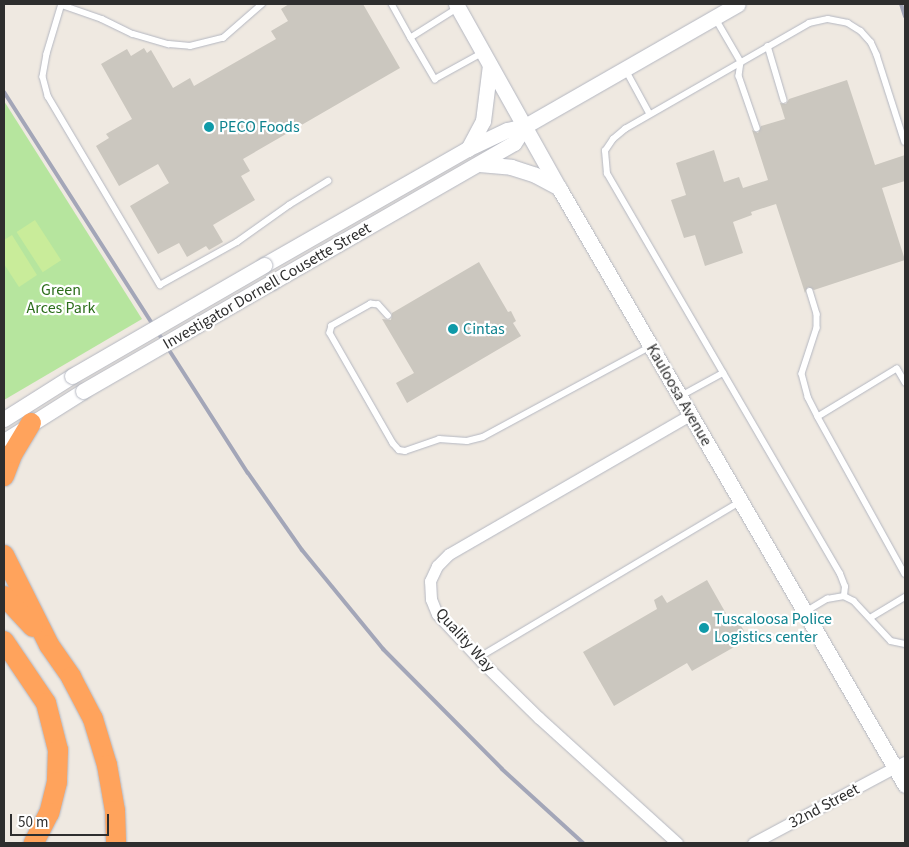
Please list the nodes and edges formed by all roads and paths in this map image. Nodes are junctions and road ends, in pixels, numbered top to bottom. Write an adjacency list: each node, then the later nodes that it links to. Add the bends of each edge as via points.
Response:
1 (62, 4): 2 (lane, via 133,34 190,46 223,38); 19 (lane, via 44,69 48,96 160,285 237,242)
2 (262, 4)
3 (392, 4): 7 (lane)
4 (738, 4): 6 (main road, Investigator Dornell Cousette Street)
5 (458, 6): 7 (lane); 9 (main road, Kauloosa Avenue)
6 (715, 17): 10 (lane); 11 (main road, Investigator Dornell Cousette Street)
7 (411, 38): 9 (lane, via 435,79)
8 (768, 46): 10 (lane); 12 (lane); 16 (lane, via 808,23 828,19 848,23 861,31 877,54)
9 (487, 58): 14 (main road, Kauloosa Avenue); 17 (main road, via 483,121)
10 (741, 62): 13 (lane); 15 (lane, via 739,76)
11 (625, 68): 13 (lane); 14 (main road, Investigator Dornell Cousette Street)
12 (784, 100)
13 (650, 114): 24 (lane, via 613,139 605,151 604,165)
14 (525, 126): 17 (main road, Investigator Dornell Cousette Street, via 507,130); 18 (main road, Investigator Dornell Cousette Street, via 514,143); 20 (main road, Kauloosa Avenue)
15 (757, 128)
16 (905, 142)
17 (467, 149): 29 (main road, Investigator Dornell Cousette Street, bridge, via 72,376)
18 (479, 164): 20 (main road, via 511,167); 30 (main road, Investigator Dornell Cousette Street, bridge)
19 (328, 181)
20 (559, 188): 23 (main road, Kauloosa Avenue)
21 (810, 291): 28 (lane, via 817,314 817,328 802,374)
22 (388, 316): 23 (lane, via 378,304 371,304 332,326 330,333 393,443 398,450 405,451 438,439 467,441 483,437)
23 (650, 346): 26 (main road, Kauloosa Avenue)
24 (723, 373): 26 (lane); 37 (lane, via 840,574 845,587)
25 (905, 383): 28 (lane, via 897,369)
26 (680, 397): 27 (main road, Kauloosa Avenue)
27 (690, 415): 33 (main road, Kauloosa Avenue); 44 (street, Quality Way, via 463,545 437,566 430,581 431,599 437,614)
28 (818, 418): 35 (lane)
29 (4, 419)
30 (30, 423): 31 (main road, Investigator Dornell Cousette Street); 32 (highway)
31 (4, 441)
32 (4, 476)
33 (740, 502): 39 (main road, Kauloosa Avenue); 44 (lane)
34 (4, 555): 43 (highway)
35 (905, 574)
36 (4, 596): 43 (highway)
37 (844, 596): 39 (lane, via 827,599); 40 (lane, via 854,601)
38 (905, 597): 40 (lane)
39 (804, 612): 45 (main road, Kauloosa Avenue)
40 (870, 618): 42 (lane, via 891,640)
41 (4, 640): 47 (highway, via 46,703 58,750 57,782 51,806)
42 (905, 644)
43 (49, 645): 48 (highway, via 71,677 93,719 107,765 115,810)
44 (478, 658): 49 (street, Quality Way, via 538,718)
45 (900, 765): 46 (main road, Kauloosa Avenue); 50 (street, 32nd Street)
46 (905, 785)
47 (34, 843)
48 (116, 843)
49 (677, 843)
50 (753, 843)

